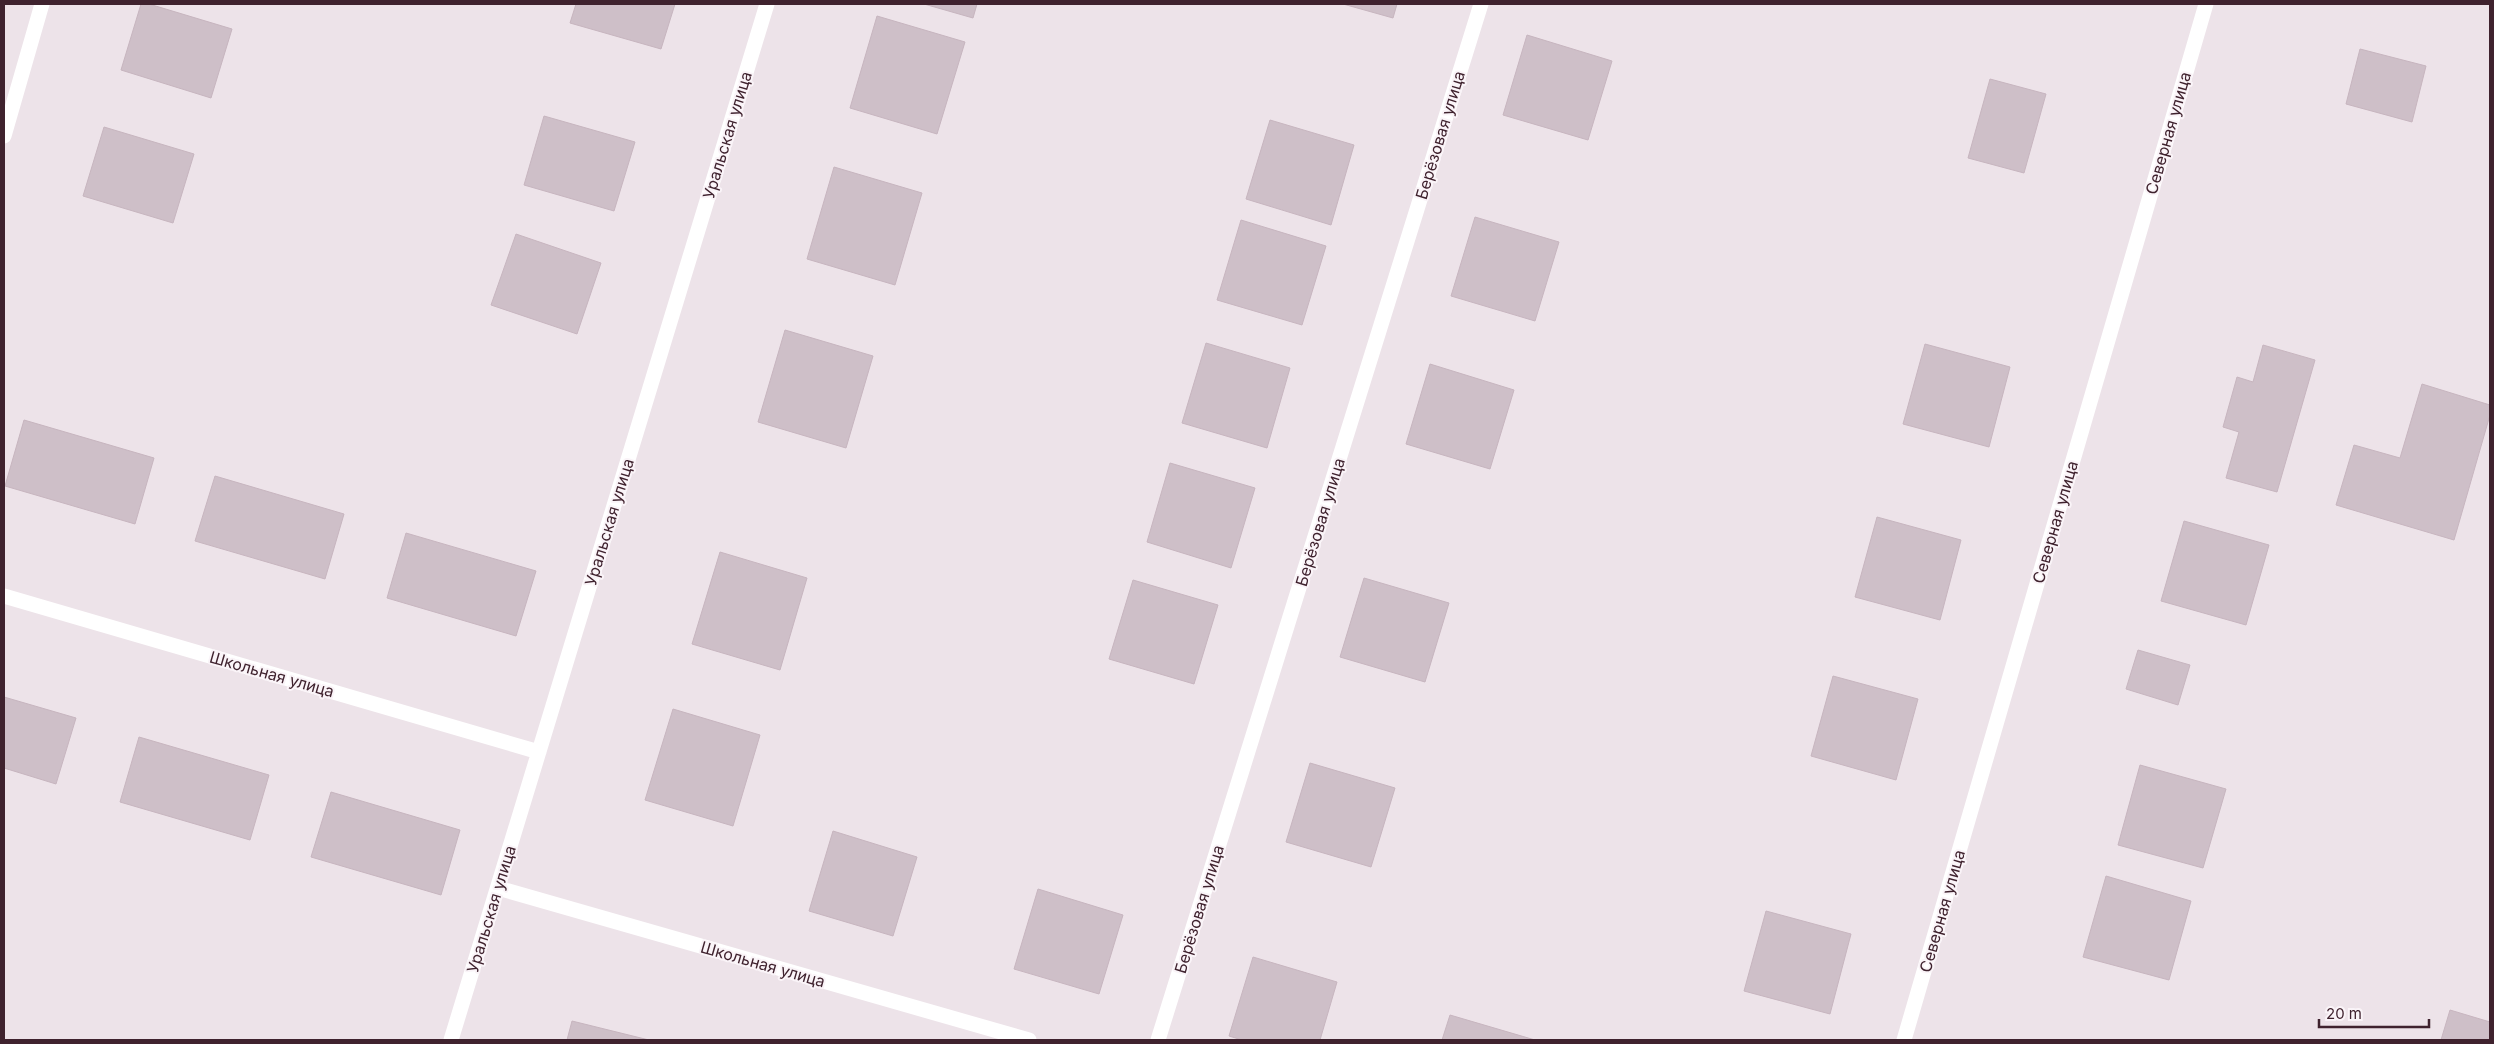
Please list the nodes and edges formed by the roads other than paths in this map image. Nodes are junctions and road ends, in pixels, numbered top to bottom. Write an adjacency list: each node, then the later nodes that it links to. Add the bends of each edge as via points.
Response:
1 (42, 4): 5 (street)
2 (767, 4): 7 (street, Уральская улица)
3 (1482, 4): 11 (street, Берёзовая улица)
4 (2206, 4): 12 (street, Северная улица)
5 (4, 136)
6 (4, 596): 7 (street, Школьная улица)
7 (539, 752): 8 (street, Уральская улица)
8 (498, 888): 9 (street, Уральская улица); 10 (street, Школьная улица)
9 (451, 1040)
10 (1028, 1040)
11 (1158, 1040)
12 (1904, 1040)

